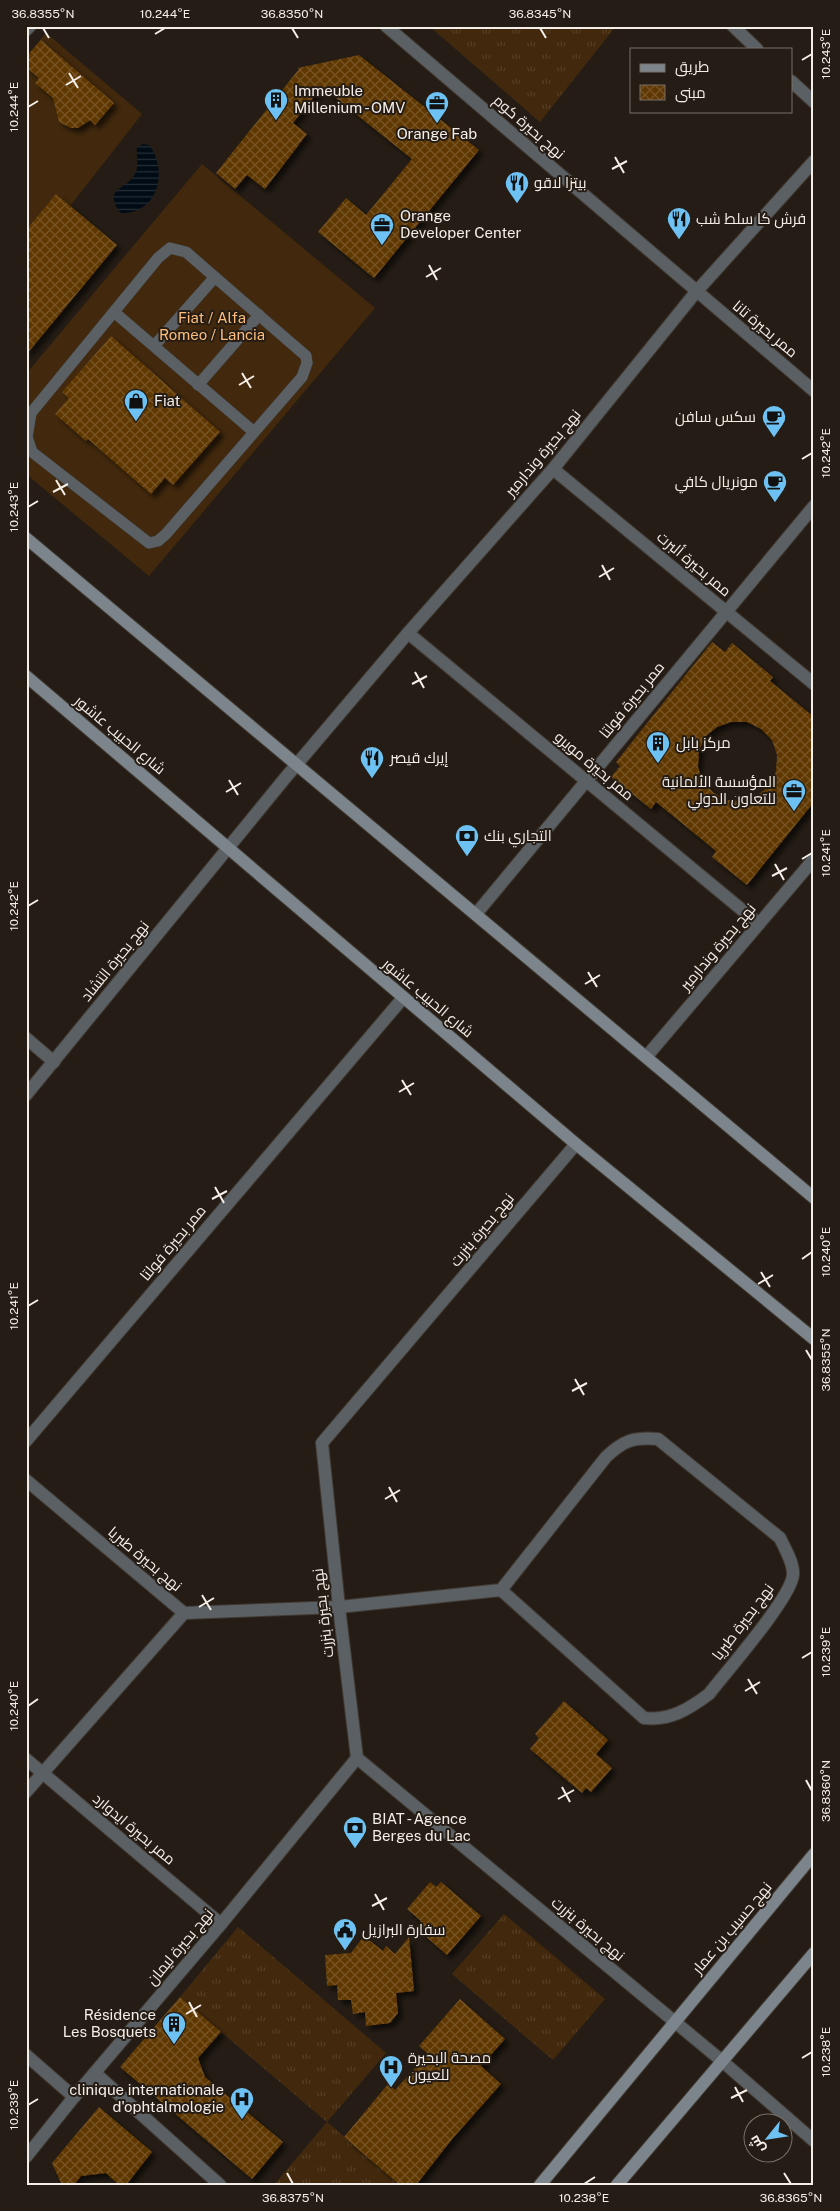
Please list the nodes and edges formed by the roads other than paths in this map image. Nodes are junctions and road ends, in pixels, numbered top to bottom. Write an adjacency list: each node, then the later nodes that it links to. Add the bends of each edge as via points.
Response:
1 (30, 26): 4 (street)
2 (386, 26): 10 (street, نهج بحيرة كوم)
3 (733, 26): 5 (street)
4 (26, 30)
5 (756, 48)
6 (792, 82): 7 (street)
7 (814, 102)
8 (814, 161): 10 (street, نهج بحيرة وندارمير)
9 (215, 277): 11 (lane, via 186,252 170,248); 12 (lane); 13 (lane)
10 (696, 292): 15 (street, ممر بحيرة تانا); 18 (street, نهج بحيرة وندارمير)
11 (114, 312): 13 (lane); 17 (lane, via 31,413 27,437)
12 (259, 315): 14 (lane); 16 (lane, via 306,356 307,363 302,377)
13 (154, 346): 14 (lane)
14 (198, 384): 16 (lane)
15 (814, 392)
16 (254, 432): 17 (lane, via 166,534 158,542 149,543)
17 (29, 455)
18 (553, 469): 21 (street, ممر بحيرة ألبرت); 22 (street, نهج بحيرة وندارمير)
19 (814, 506): 21 (street, ممر بحيرة فولتا)
20 (26, 538): 25 (main road)
21 (726, 611): 24 (street, ممر بحيرة ألبرت); 26 (street, ممر بحيرة فولتا)
22 (408, 633): 25 (street, نهج بحيرة وندارمير); 26 (street, ممر بحيرة مويرو)
23 (26, 676): 27 (main road, شارع الحبيب عاشور)
24 (814, 684)
25 (296, 765): 27 (street, نهج بحيرة التشاد); 29 (main road)
26 (586, 781): 29 (street, ممر بحيرة فولتا); 30 (street, ممر بحيرة مويرو)
27 (228, 846): 31 (main road, شارع الحبيب عاشور); 34 (street, نهج بحيرة التشاد)
28 (814, 859): 30 (street, نهج بحيرة وندارمير)
29 (476, 914): 33 (main road)
30 (759, 924): 33 (street, نهج بحيرة وندارمير)
31 (403, 998): 36 (main road, شارع الحبيب عاشور); 39 (street, ممر بحيرة فولتا)
32 (26, 1038): 34 (street)
33 (646, 1056): 37 (main road)
34 (54, 1062): 35 (street, نهج بحيرة التشاد)
35 (26, 1095)
36 (576, 1144): 38 (main road, شارع الحبيب عاشور); 42 (street, نهج بحيرة بنزرت, via 322,1443)
37 (814, 1198)
38 (814, 1339)
39 (26, 1441)
40 (26, 1480): 43 (street, نهج بحيرة طبريا)
41 (501, 1590): 41 (street, نهج بحيرة طبريا, via 606,1457 620,1444 639,1438 658,1439 780,1538 793,1574 785,1596 709,1694 694,1706 657,1720 644,1718); 42 (street, نهج بحيرة طبريا)
42 (339, 1608): 43 (street, نهج بحيرة طبريا); 44 (street, نهج بحيرة بنزرت)
43 (184, 1613): 46 (street)
44 (357, 1758): 49 (street, نهج بحيرة ليمان); 51 (street, نهج بحيرة بنزرت)
45 (26, 1759): 46 (street, ممر بحيرة ايدوارد)
46 (42, 1773): 47 (street); 49 (street, ممر بحيرة ايدوارد)
47 (26, 1792)
48 (814, 1854): 51 (main road, نهج حسيب بن عمار)
49 (221, 1924): 54 (street, نهج بحيرة ليمان)
50 (814, 1953): 53 (main road)
51 (675, 2022): 53 (street); 59 (main road, نهج حسيب بن عمار)
52 (26, 2055): 55 (street)
53 (722, 2061): 56 (street); 60 (main road)
54 (95, 2073): 55 (street, نهج بحيرة ليمان); 58 (street)
55 (74, 2097): 57 (street, نهج بحيرة ليمان)
56 (814, 2141)
57 (26, 2157)
58 (220, 2185)
59 (540, 2185)
60 (617, 2185)

